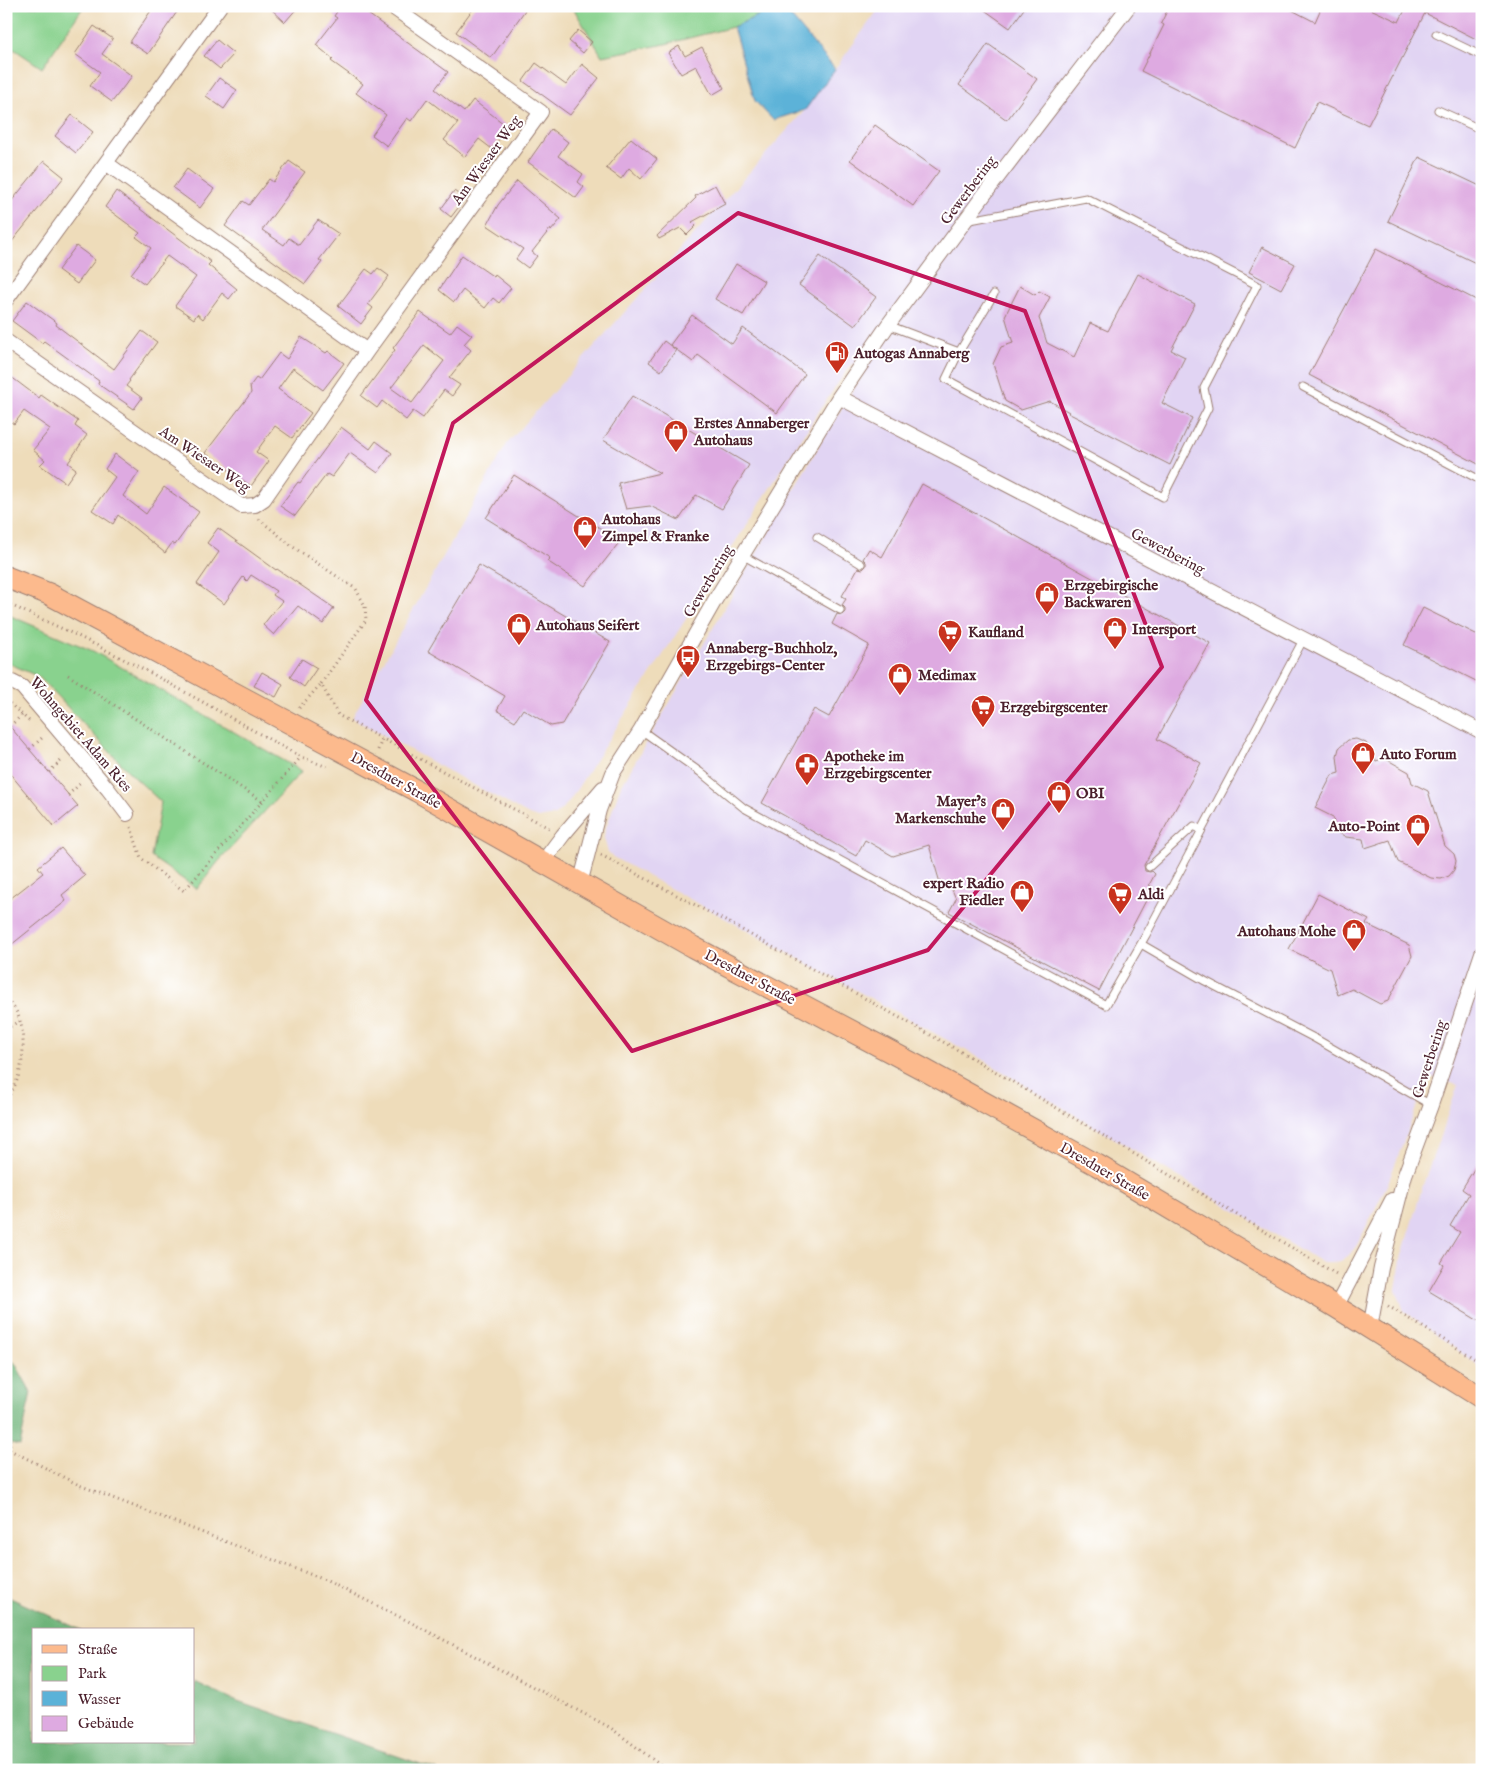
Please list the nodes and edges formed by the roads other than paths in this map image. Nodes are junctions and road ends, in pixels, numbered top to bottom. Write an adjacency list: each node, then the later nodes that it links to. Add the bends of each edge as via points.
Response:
1 (220, 6): 8 (street)
2 (390, 6): 14 (street, Am Wiesaer Weg, via 541,112)
3 (1129, 6): 9 (street, Gewerbering)
4 (1436, 34): 5 (lane)
5 (1482, 56)
6 (1438, 110): 7 (lane)
7 (1482, 130)
8 (106, 164): 11 (street); 14 (street)
9 (965, 222): 12 (street, Gewerbering); 15 (lane, via 1086,198 1257,285 1204,388 1208,408 1163,497 946,379)
10 (994, 294): 15 (lane)
11 (6, 300)
12 (888, 325): 15 (lane); 17 (street, Gewerbering)
13 (6, 341): 14 (street, Am Wiesaer Weg, via 241,506 256,505 264,499)
14 (367, 351)
15 (959, 352)
16 (1303, 387): 18 (lane)
17 (839, 397): 20 (street, Gewerbering); 24 (street, Gewerbering)
18 (1482, 481)
19 (817, 537): 21 (lane)
20 (742, 555): 23 (lane); 26 (street, Gewerbering)
21 (861, 564)
22 (6, 577): 31 (main road, Dresdner Straße, via 49,594 417,791)
23 (840, 610)
24 (1303, 640): 27 (street, Gewerbering); 30 (lane)
25 (6, 678): 29 (street, Wohngebiet Adam Ries, via 22,687)
26 (641, 730): 28 (street, Gewerbering); 34 (lane, via 744,808 1106,1005)
27 (1482, 732)
28 (609, 782): 31 (street, Gewerbering); 33 (street, Gewerbering)
29 (127, 814)
30 (1202, 830): 32 (lane, via 1194,826); 34 (lane)
31 (542, 863): 33 (main road, Dresdner Straße)
32 (1149, 867)
33 (580, 884): 38 (main road, Dresdner Straße, via 1088,1161)
34 (1141, 944): 36 (lane)
35 (1482, 953): 36 (street, Gewerbering)
36 (1431, 1104): 37 (street, Gewerbering)
37 (1405, 1175): 38 (street, Gewerbering); 39 (street, Gewerbering, via 1381,1268)
38 (1336, 1307): 39 (main road, Dresdner Straße)
39 (1370, 1328): 40 (main road, Dresdner Straße)
40 (1482, 1398)

